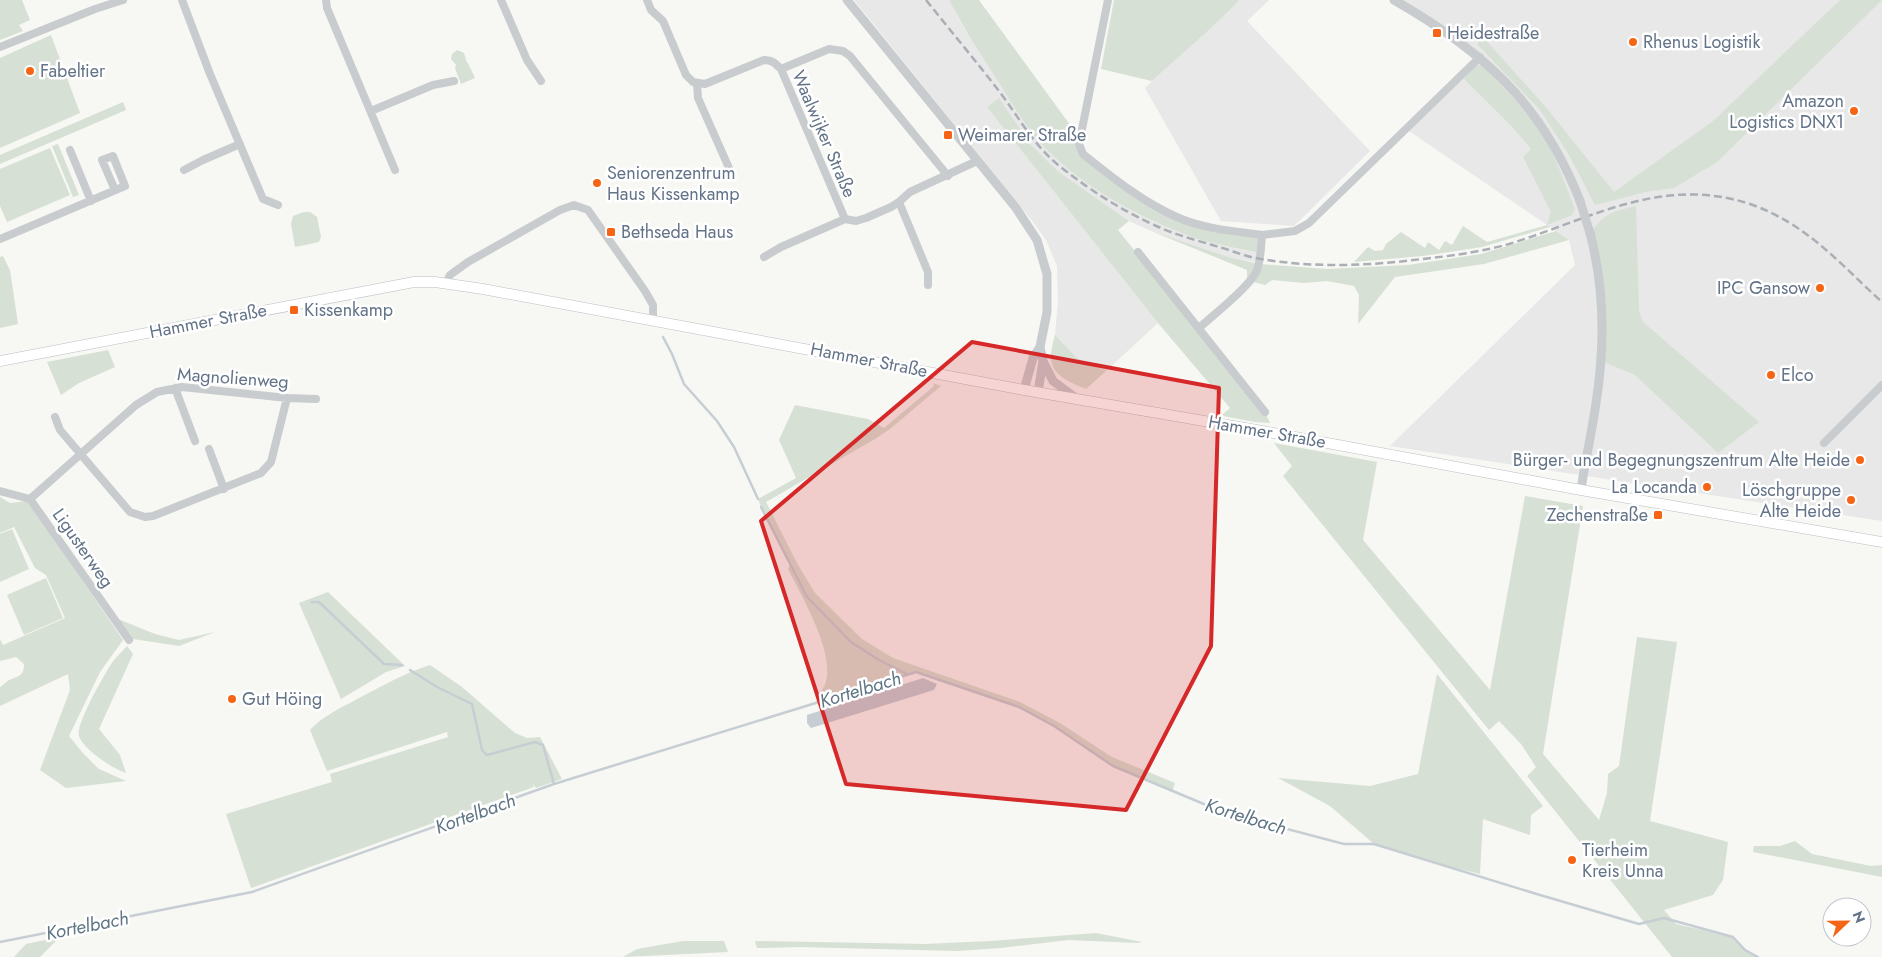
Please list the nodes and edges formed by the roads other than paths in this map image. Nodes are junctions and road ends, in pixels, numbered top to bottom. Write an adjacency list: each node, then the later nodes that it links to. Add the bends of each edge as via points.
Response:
1 (91, 0): 10 (street)
2 (123, 0): 10 (street)
3 (182, 0): 18 (street)
4 (326, 0): 17 (street)
5 (501, 0): 15 (street, via 527,60)
6 (647, 0): 16 (street, via 651,10 663,21 686,75)
7 (848, 0): 20 (street)
8 (1108, 0): 30 (street, via 1079,144 1083,154 1139,197 1180,219)
9 (1394, 0): 12 (street)
10 (95, 9): 11 (street)
11 (0, 47)
12 (1480, 57): 30 (street, via 1309,222 1295,230); 55 (street, bridge, via 1544,128 1580,201 1590,233 1598,268 1603,332 1597,401)
13 (780, 69): 16 (street, Waalwijker Straße, via 774,62 764,60 705,84); 24 (street, via 829,49 843,51); 29 (street, Waalwijker Straße)
14 (454, 80): 17 (street, via 433,85)
15 (541, 81)
16 (697, 84): 21 (street, via 698,98)
17 (371, 111): 23 (street)
18 (240, 144): 22 (street); 28 (street, via 263,199)
19 (70, 150): 26 (street)
20 (977, 161): 24 (street); 38 (street, via 1029,225 1044,257 1048,291)
21 (729, 168)
22 (184, 170)
23 (395, 170)
24 (948, 176): 27 (street, via 910,192)
25 (115, 190): 26 (street)
26 (91, 201): 31 (street)
27 (899, 202): 29 (street, Waalwijker Straße, via 866,218); 35 (street, via 928,272)
28 (278, 205)
29 (845, 219): 33 (street)
30 (1262, 235): 37 (street, via 1257,272)
31 (0, 239)
32 (1138, 252): 37 (street)
33 (764, 257)
34 (446, 283): 36 (main road, Hammer Straße); 36 (street, via 468,262 574,205 588,210 640,284 653,305); 39 (main road, Hammer Straße, via 414,282)
35 (928, 285)
36 (653, 321): 43 (main road, Hammer Straße)
37 (1199, 328): 48 (street)
38 (1040, 347): 40 (street); 43 (street, via 1033,358)
39 (0, 361)
40 (1043, 361): 44 (street); 46 (street, via 1053,381)
41 (1882, 385): 51 (street)
42 (175, 388): 45 (street, Magnolienweg, via 208,388); 50 (street); 53 (street, Magnolienweg, via 147,397)
43 (1024, 390): 44 (main road, Hammer Straße)
44 (1038, 392): 46 (main road, Hammer Straße)
45 (287, 398): 47 (street, Magnolienweg); 54 (street, via 267,468 254,478)
46 (1076, 398): 55 (main road, Hammer Straße)
47 (316, 399)
48 (1265, 412)
49 (55, 417): 53 (street, via 60,430)
50 (195, 441)
51 (1824, 443)
52 (209, 449): 54 (street)
53 (82, 454): 54 (street, via 130,512 145,517); 57 (street, Magnolienweg)
54 (224, 489)
55 (1581, 490): 58 (main road, Hammer Straße)
56 (0, 491): 57 (street, Ligusterweg)
57 (30, 499): 59 (street, Ligusterweg)
58 (1882, 542)
59 (129, 640)

